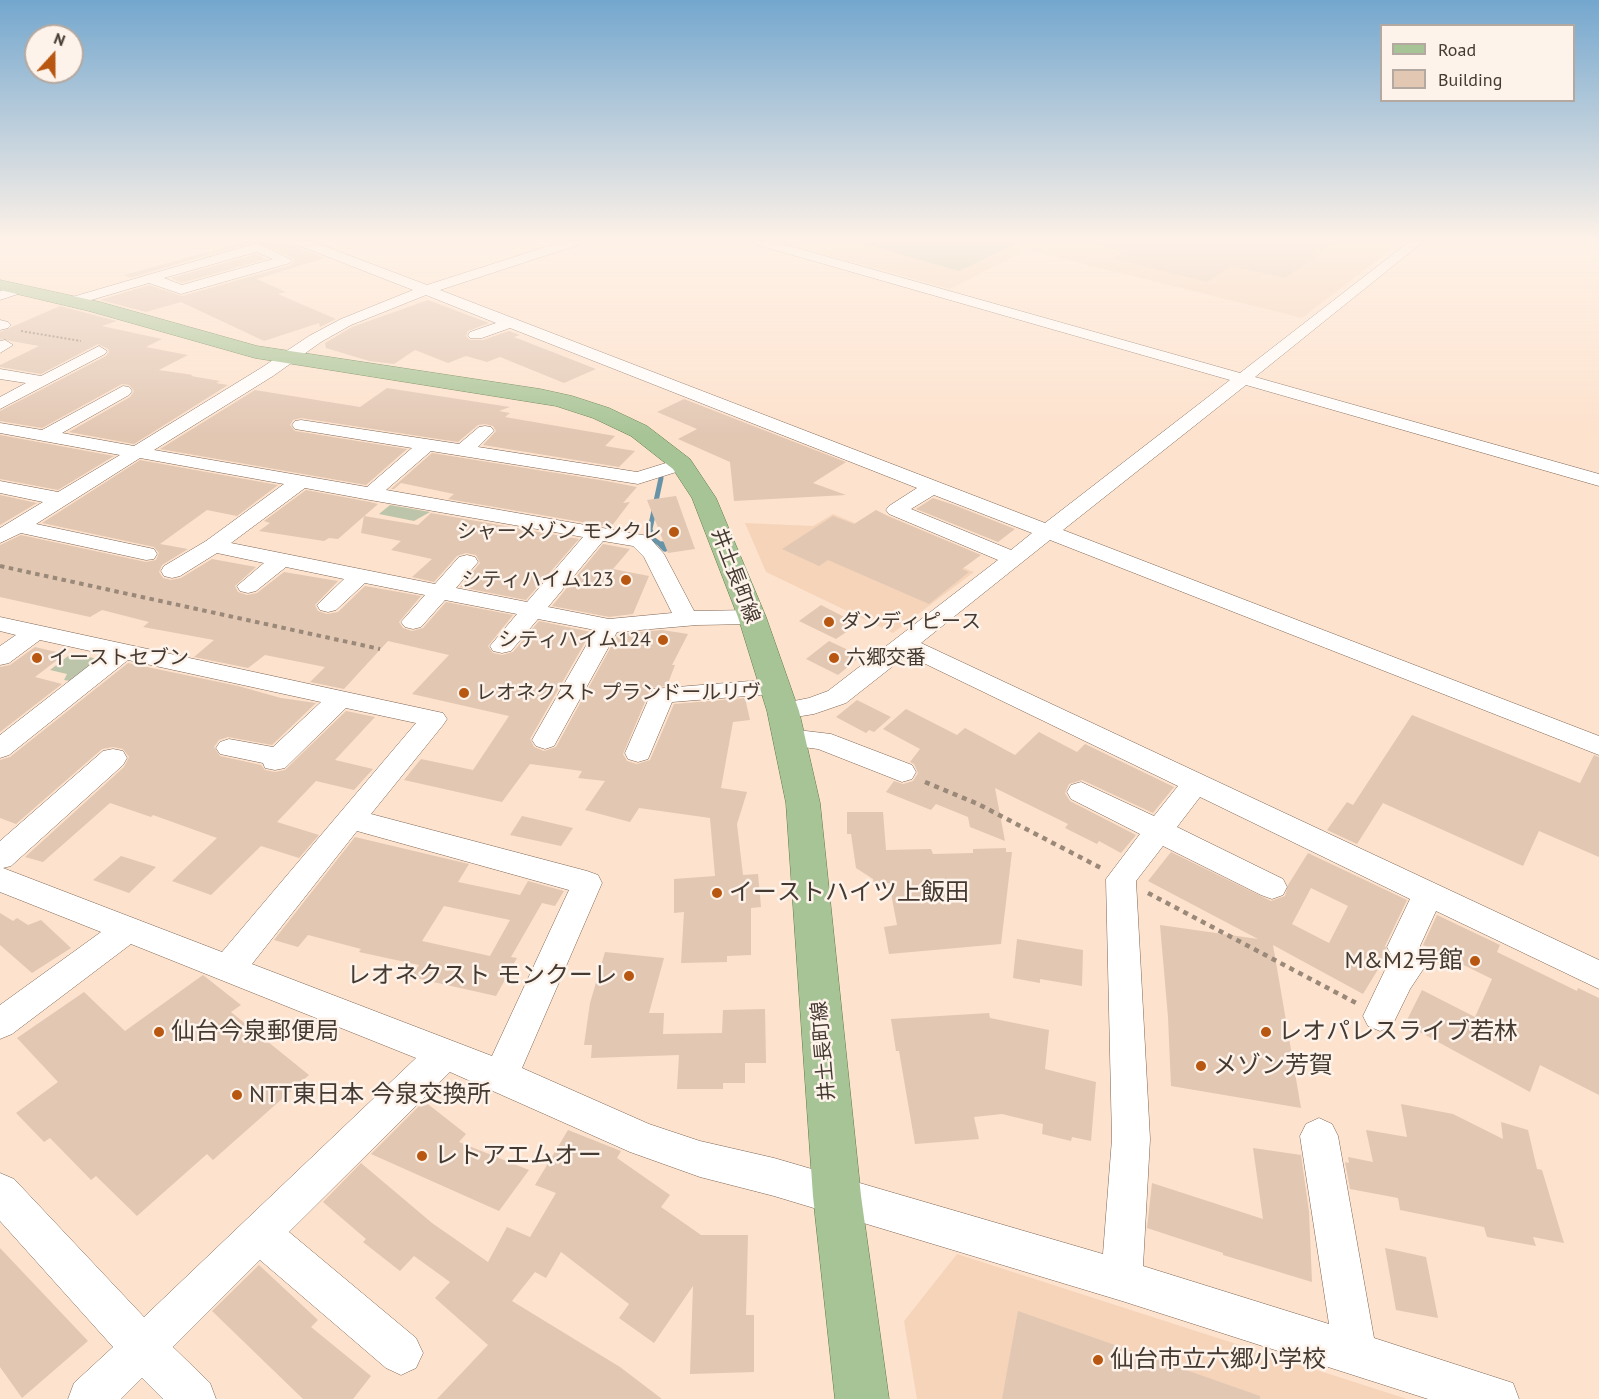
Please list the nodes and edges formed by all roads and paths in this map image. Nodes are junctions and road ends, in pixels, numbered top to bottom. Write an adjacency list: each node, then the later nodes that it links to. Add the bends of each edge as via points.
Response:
1 (93, 306): 10 (main road, 井土長町線)
2 (384, 306): 10 (street, via 354,318)
3 (469, 306): 6 (street)
4 (990, 306): 12 (street)
5 (1335, 306): 12 (street)
6 (510, 322): 8 (street); 29 (street)
7 (2, 325): 9 (path, via 103,345)
8 (476, 335)
9 (99, 351): 13 (street)
10 (287, 358): 24 (street); 25 (main road, 井土長町線, via 564,401 639,431)
11 (0, 374): 13 (street)
12 (1243, 378): 26 (street); 33 (street)
13 (43, 381): 15 (street)
14 (123, 392): 20 (street)
15 (0, 404)
16 (301, 425): 21 (street)
17 (407, 427): 21 (street)
18 (0, 428): 20 (street)
19 (485, 431): 23 (street)
20 (45, 436): 24 (street)
21 (390, 440): 22 (street)
22 (427, 445): 23 (street); 30 (street)
23 (463, 451): 25 (street, via 638,478)
24 (138, 452): 27 (street); 31 (street)
25 (682, 464): 47 (main road, 井土長町線, via 704,498)
26 (1599, 480)
27 (301, 481): 30 (street); 35 (street)
28 (0, 487): 31 (street)
29 (932, 487): 33 (street); 37 (street, via 896,510)
30 (370, 494): 34 (street)
31 (61, 499): 32 (street)
32 (9, 532): 36 (street)
33 (1048, 532): 37 (street); 62 (street)
34 (598, 533): 46 (street); 48 (street, via 640,541 653,554)
35 (214, 546): 38 (street); 41 (street)
36 (146, 554)
37 (1014, 558): 53 (street)
38 (280, 560): 42 (street); 43 (street)
39 (467, 562): 44 (street)
40 (0, 566): 55 (path)
41 (172, 571)
42 (360, 576): 44 (street); 45 (street)
43 (248, 586)
44 (439, 592): 46 (street); 49 (street)
45 (328, 605)
46 (532, 610): 51 (street); 54 (street)
47 (752, 617): 48 (street); 59 (main road, 井土長町線)
48 (687, 619): 51 (street)
49 (413, 622)
50 (0, 624): 52 (street)
51 (609, 626): 61 (street)
52 (35, 632): 56 (street); 57 (street)
53 (904, 644): 59 (street, via 837,697 814,706); 68 (street)
54 (502, 646)
55 (380, 649)
56 (125, 650): 58 (street); 64 (street)
57 (0, 658)
58 (341, 698): 63 (street, via 277,759); 70 (street, via 435,719)
59 (779, 699): 60 (main road, 井土長町線); 65 (street, via 662,695)
60 (789, 738): 67 (street, via 822,740); 85 (main road, 井土長町線, via 803,803)
61 (545, 740)
62 (1599, 746)
63 (229, 747)
64 (0, 749)
65 (638, 753)
66 (113, 758): 72 (street)
67 (902, 772): 74 (path, via 978,804)
68 (1195, 784): 71 (street); 76 (street)
69 (1081, 792): 71 (street)
70 (351, 819): 78 (street); 83 (street, via 587,883)
71 (1159, 830): 74 (street); 75 (street)
72 (0, 858)
73 (0, 879): 77 (street)
74 (1121, 879): 80 (path); 88 (street, via 1131,1139)
75 (1272, 887)
76 (1428, 894): 79 (street); 80 (street, via 1403,947 1412,962 1397,980)
77 (127, 930): 78 (street); 81 (street)
78 (228, 969): 82 (street)
79 (1599, 975)
80 (1380, 1016)
81 (0, 1024)
82 (444, 1054): 83 (street); 87 (street)
83 (501, 1076): 85 (street, via 644,1140)
84 (1319, 1136): 91 (street)
85 (837, 1196): 88 (street); 94 (main road, 井土長町線)
86 (3, 1202): 89 (street)
87 (260, 1234): 89 (street); 90 (street)
88 (1122, 1280): 91 (street)
89 (143, 1348): 92 (street); 93 (street)
90 (401, 1353)
91 (1355, 1354): 95 (street)
92 (90, 1399)
93 (194, 1399)
94 (862, 1399)
95 (1497, 1399)

